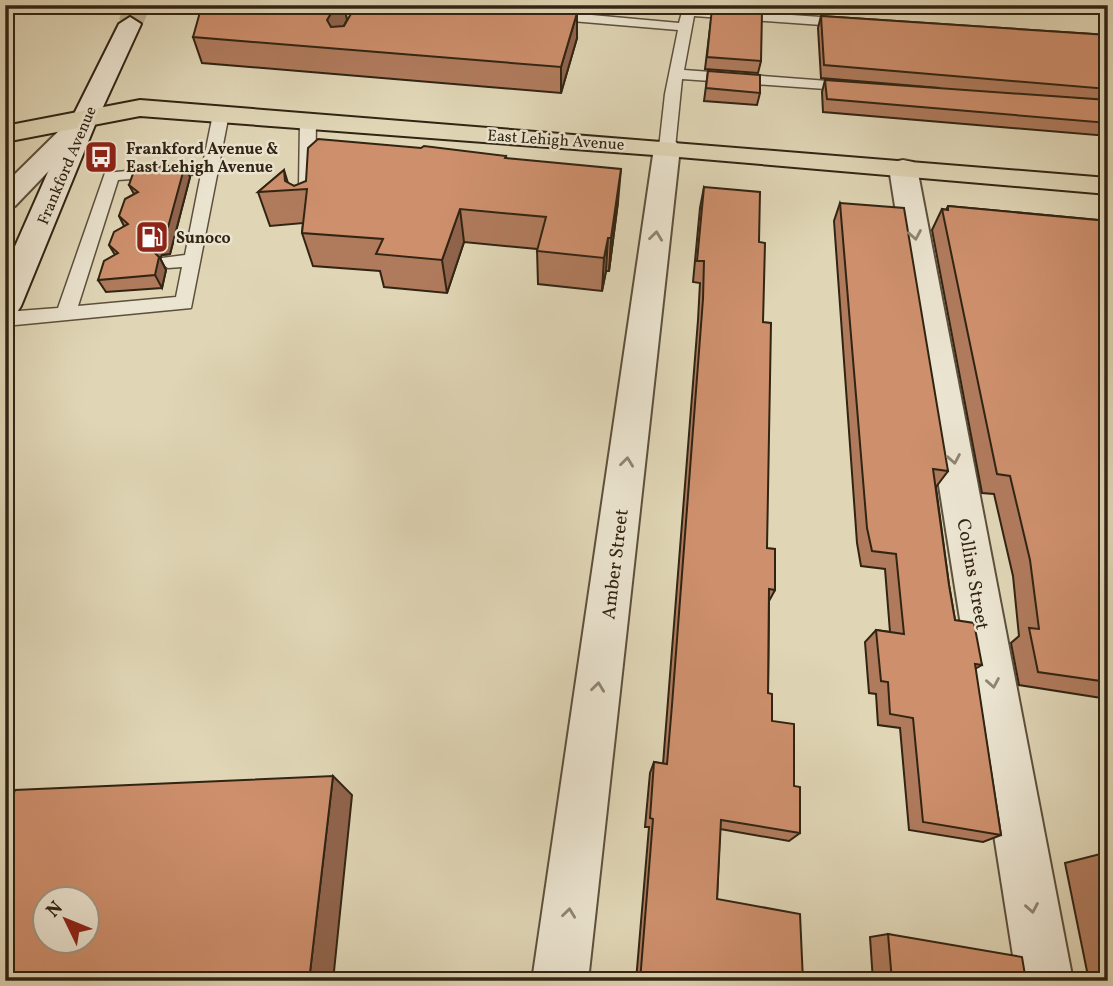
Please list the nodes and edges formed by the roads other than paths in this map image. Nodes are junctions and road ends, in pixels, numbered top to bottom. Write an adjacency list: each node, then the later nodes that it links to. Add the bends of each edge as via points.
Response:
1 (533, 14): 4 (lane)
2 (864, 23): 4 (lane, via 688,12)
3 (130, 24): 8 (street, Frankford Avenue)
4 (684, 27): 5 (lane)
5 (676, 74): 6 (lane); 11 (lane)
6 (871, 88)
7 (221, 114): 8 (main road, East Lehigh Avenue, via 140,108); 9 (main road, East Lehigh Avenue); 12 (lane)
8 (84, 120): 10 (main road, East Lehigh Avenue); 17 (street); 29 (street, Frankford Avenue)
9 (308, 121): 11 (main road, East Lehigh Avenue); 16 (lane)
10 (5, 134)
11 (667, 148): 13 (main road, East Lehigh Avenue); 32 (street, Amber Street, one-way to 11)
12 (210, 168): 15 (lane); 20 (lane, via 111,176)
13 (903, 168): 14 (main road, East Lehigh Avenue); 33 (street, Collins Street, one-way to 33)
14 (1108, 186)
15 (205, 197): 18 (lane); 21 (lane)
16 (307, 199)
17 (5, 200)
18 (184, 200)
19 (123, 205): 20 (lane)
20 (102, 206): 24 (lane)
21 (198, 230): 22 (lane); 25 (lane)
22 (176, 233)
23 (112, 237): 24 (lane)
24 (90, 239): 28 (lane)
25 (192, 260): 26 (lane); 30 (lane, via 184,303)
26 (168, 262)
27 (103, 266): 28 (lane)
28 (81, 268): 30 (lane)
29 (5, 306)
30 (66, 313): 31 (lane)
31 (5, 319)
32 (560, 981)
33 (1045, 981)

